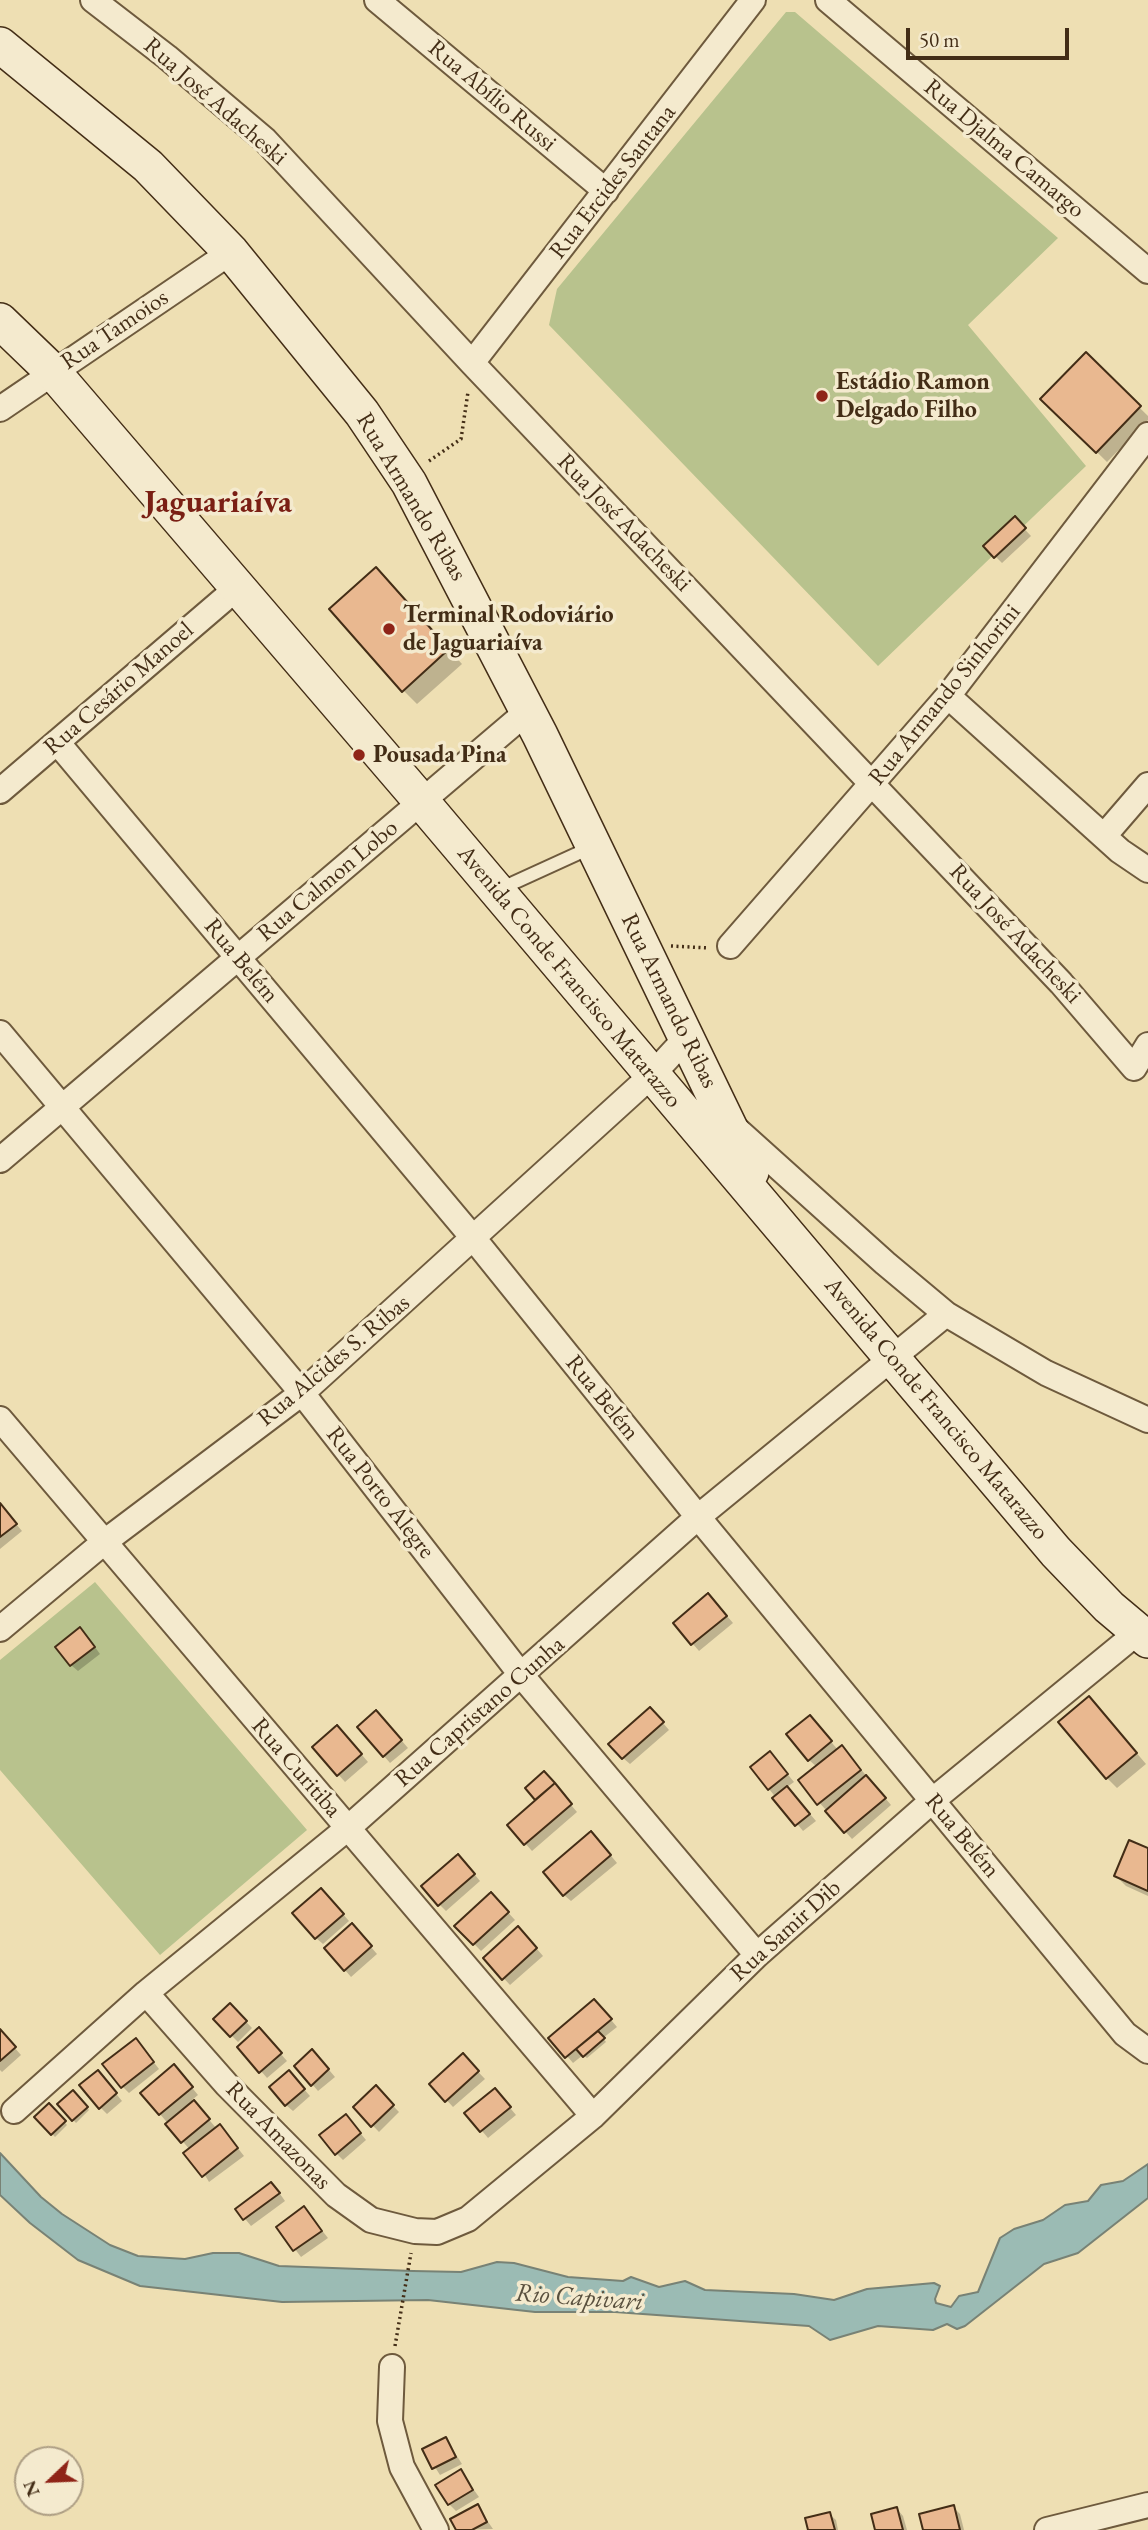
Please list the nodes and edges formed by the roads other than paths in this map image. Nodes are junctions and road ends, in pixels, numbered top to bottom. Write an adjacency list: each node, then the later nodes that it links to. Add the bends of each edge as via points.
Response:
1 (93, 0): 10 (street, Rua José Adacheski, via 265,140)
2 (377, 0): 6 (street, Rua Abílio Russi)
3 (752, 0): 6 (street, Rua Ercides Santana)
4 (828, 0): 8 (street, Rua Djalma Camargo)
5 (0, 45): 7 (street, Rua Armando Ribas, via 148,166)
6 (606, 191): 10 (street, Rua Ercides Santana)
7 (231, 252): 11 (street, Rua Tamoios); 16 (street, Rua Armando Ribas, via 346,393 408,483)
8 (1148, 271)
9 (0, 321): 11 (street, Avenida Conde Francisco Matarazzo)
10 (472, 363): 18 (street, Rua José Adacheski)
11 (53, 372): 12 (street, Rua Tamoios); 14 (street, Avenida Conde Francisco Matarazzo)
12 (0, 409)
13 (1148, 435): 15 (street, Rua Armando Sinhorini)
14 (237, 587): 17 (street, Rua Cesário Manoel); 21 (street, Avenida Conde Francisco Matarazzo)
15 (948, 696): 18 (street, Rua Armando Sinhorini); 22 (street)
16 (528, 711): 21 (street, Rua Calmon Lobo); 23 (street, Rua Armando Ribas)
17 (57, 742): 20 (street, Rua Cesário Manoel); 27 (street, Rua Belém)
18 (874, 785): 26 (street, Rua Armando Sinhorini); 30 (street, Rua José Adacheski, via 1135,1068)
19 (1148, 785): 22 (street)
20 (0, 791)
21 (421, 801): 25 (street, Avenida Conde Francisco Matarazzo); 27 (street, Rua Calmon Lobo)
22 (1104, 836): 24 (street)
23 (594, 846): 25 (lane); 29 (street, Rua Armando Ribas)
24 (1148, 870)
25 (496, 890): 31 (street, Avenida Conde Francisco Matarazzo)
26 (730, 946)
27 (238, 957): 32 (street, Rua Calmon Lobo); 36 (street, Rua Belém)
28 (0, 1033): 32 (street, Rua Porto Alegre)
29 (687, 1037): 31 (street, Rua Alcides S. Ribas); 33 (street, Rua Armando Ribas)
30 (1148, 1045)
31 (652, 1075): 35 (street, Avenida Conde Francisco Matarazzo); 36 (street, Rua Alcides S. Ribas)
32 (62, 1107): 34 (street, Rua Calmon Lobo); 39 (street, Rua Porto Alegre)
33 (726, 1120): 35 (street, Rua Armando Ribas); 37 (street, Rua Armando Ribas)
34 (0, 1160)
35 (774, 1217): 38 (street, Avenida Conde Francisco Matarazzo)
36 (474, 1239): 39 (street, Rua Alcides S. Ribas); 42 (street, Rua Belém)
37 (946, 1314): 38 (street, Rua Capristano Cunha); 41 (street, Rua Armando Ribas, via 1046,1373)
38 (891, 1356): 42 (street, Rua Capristano Cunha); 45 (street, Avenida Conde Francisco Matarazzo, via 1056,1552)
39 (302, 1393): 43 (street, Rua Alcides S. Ribas); 46 (street, Rua Porto Alegre)
40 (0, 1419): 43 (street, Rua Curitiba)
41 (1148, 1420)
42 (698, 1517): 46 (street, Rua Capristano Cunha); 47 (street, Rua Belém)
43 (103, 1543): 44 (street, Rua Alcides S. Ribas); 48 (street, Rua Curitiba)
44 (0, 1629)
45 (1143, 1636): 47 (street, Rua Samir Dib)
46 (522, 1676): 48 (street, Rua Capristano Cunha); 49 (street, Rua Porto Alegre)
47 (933, 1800): 49 (street, Rua Samir Dib); 51 (street, Rua Belém, via 1125,2034)
48 (348, 1828): 50 (street, Rua Capristano Cunha); 53 (street, Rua Curitiba)
49 (757, 1955): 53 (street, Rua Samir Dib)
50 (146, 1993): 52 (street, Rua Capristano Cunha); 54 (street, Rua Amazonas, via 227,2085 336,2195 371,2220)
51 (1148, 2051)
52 (14, 2110)
53 (593, 2116): 54 (street, Rua Samir Dib, via 468,2219)
54 (438, 2232)
55 (392, 2367): 57 (street, via 390,2421 399,2455)
56 (1148, 2505): 58 (street)
57 (436, 2530)
58 (1047, 2530)

